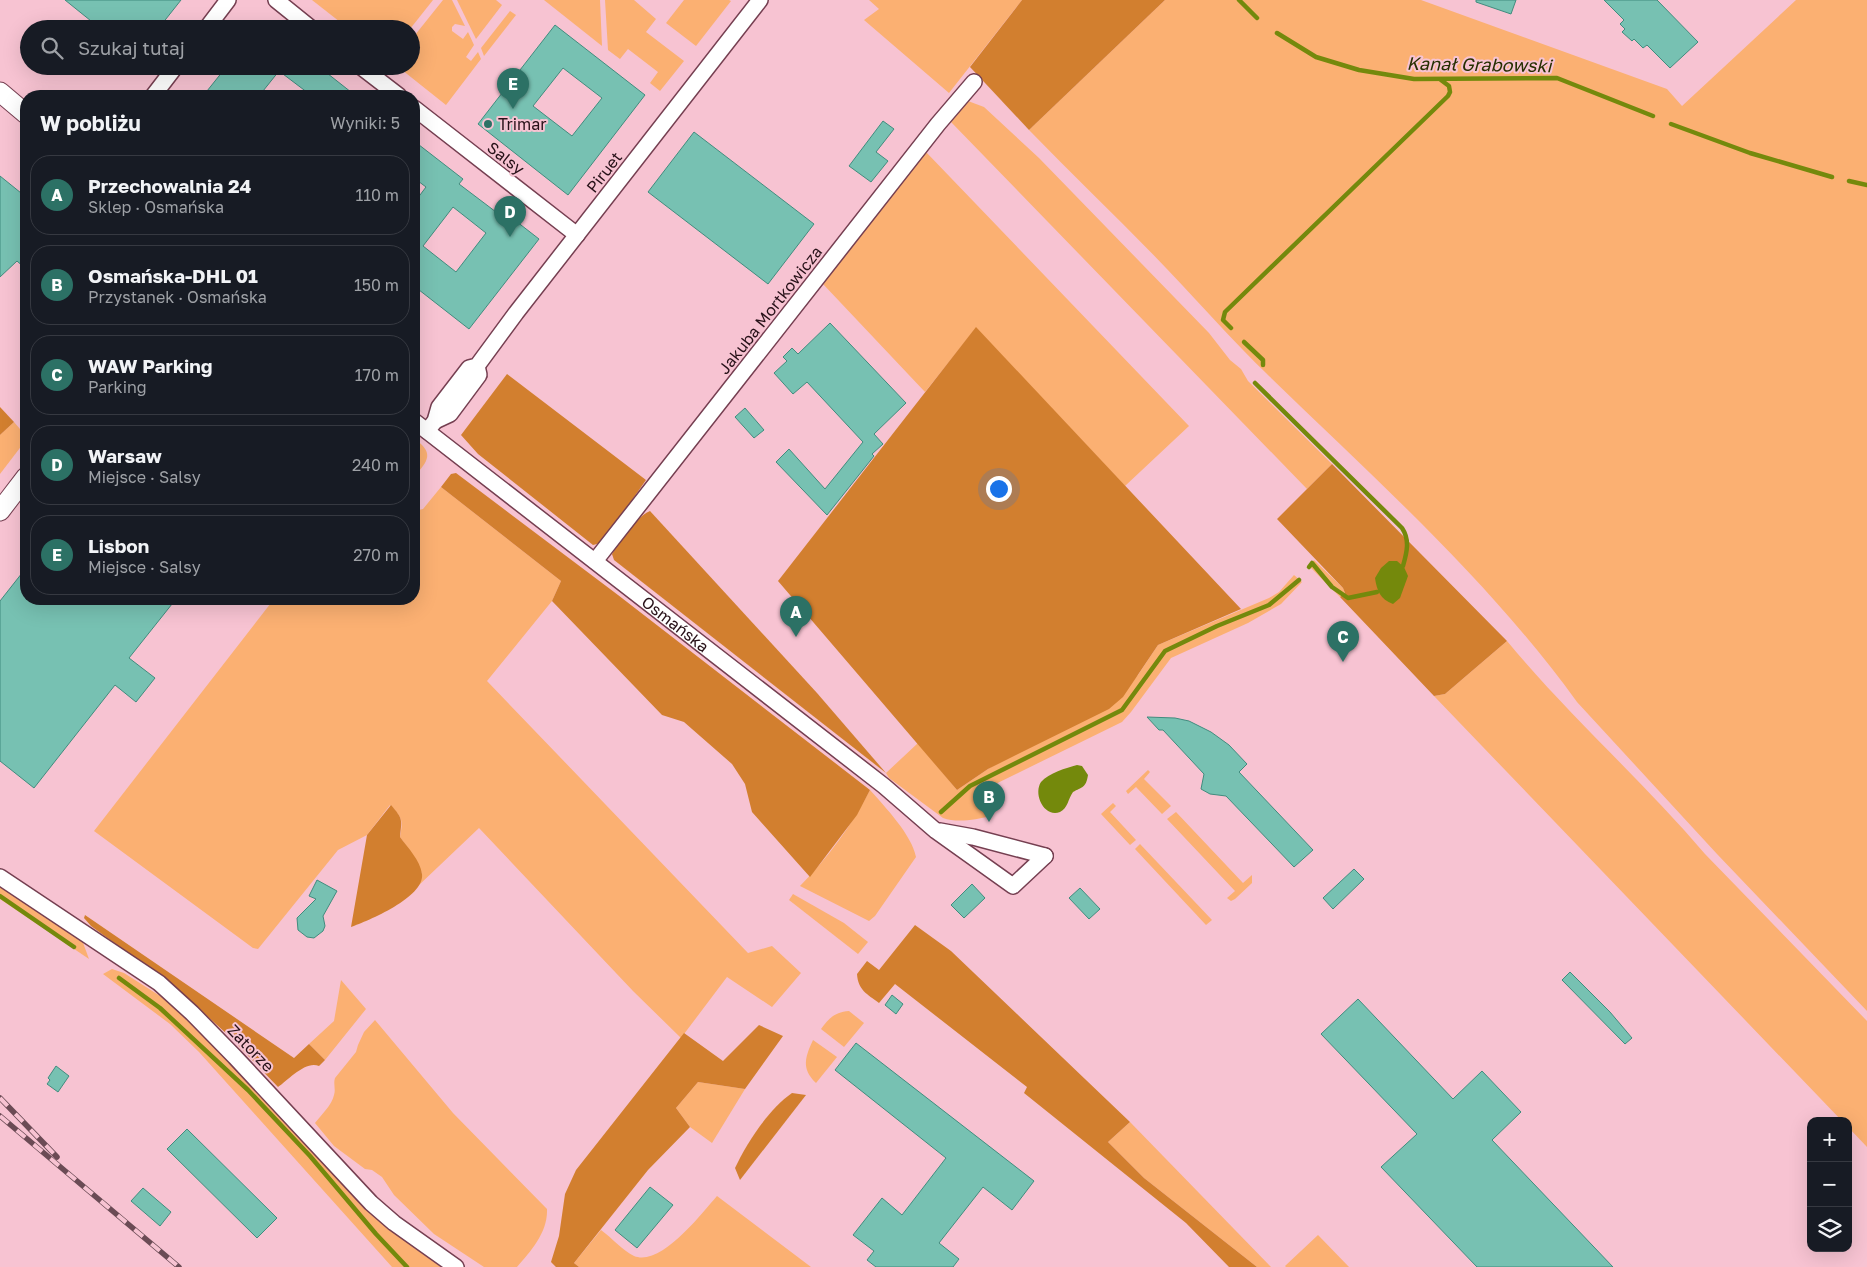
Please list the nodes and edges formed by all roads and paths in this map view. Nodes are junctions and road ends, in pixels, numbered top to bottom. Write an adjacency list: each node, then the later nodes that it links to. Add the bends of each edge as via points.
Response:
1 (228, 0): 4 (street)
2 (276, 0): 5 (street)
3 (760, 0): 14 (street, Piruet)
4 (213, 20)
5 (301, 20)
6 (169, 75): 9 (street)
7 (372, 75): 10 (street)
8 (974, 82): 19 (street, Jakuba Mortkowicza)
9 (158, 90)
10 (391, 90)
11 (0, 92): 12 (street)
12 (20, 109)
13 (420, 113): 14 (street, Salsy)
14 (577, 235): 16 (street, Piruet, via 477,366 468,368 439,407)
15 (420, 423): 16 (street, Osmańska)
16 (431, 426): 19 (street, Osmańska)
17 (20, 485): 18 (street)
18 (0, 511)
19 (595, 561): 20 (street, Osmańska, via 884,786)
20 (936, 831): 20 (street, Osmańska, via 1013,886 1045,856 973,837)
21 (0, 876): 22 (street, Zatorze, via 159,983 236,1057 371,1202 394,1223)
22 (456, 1267)

